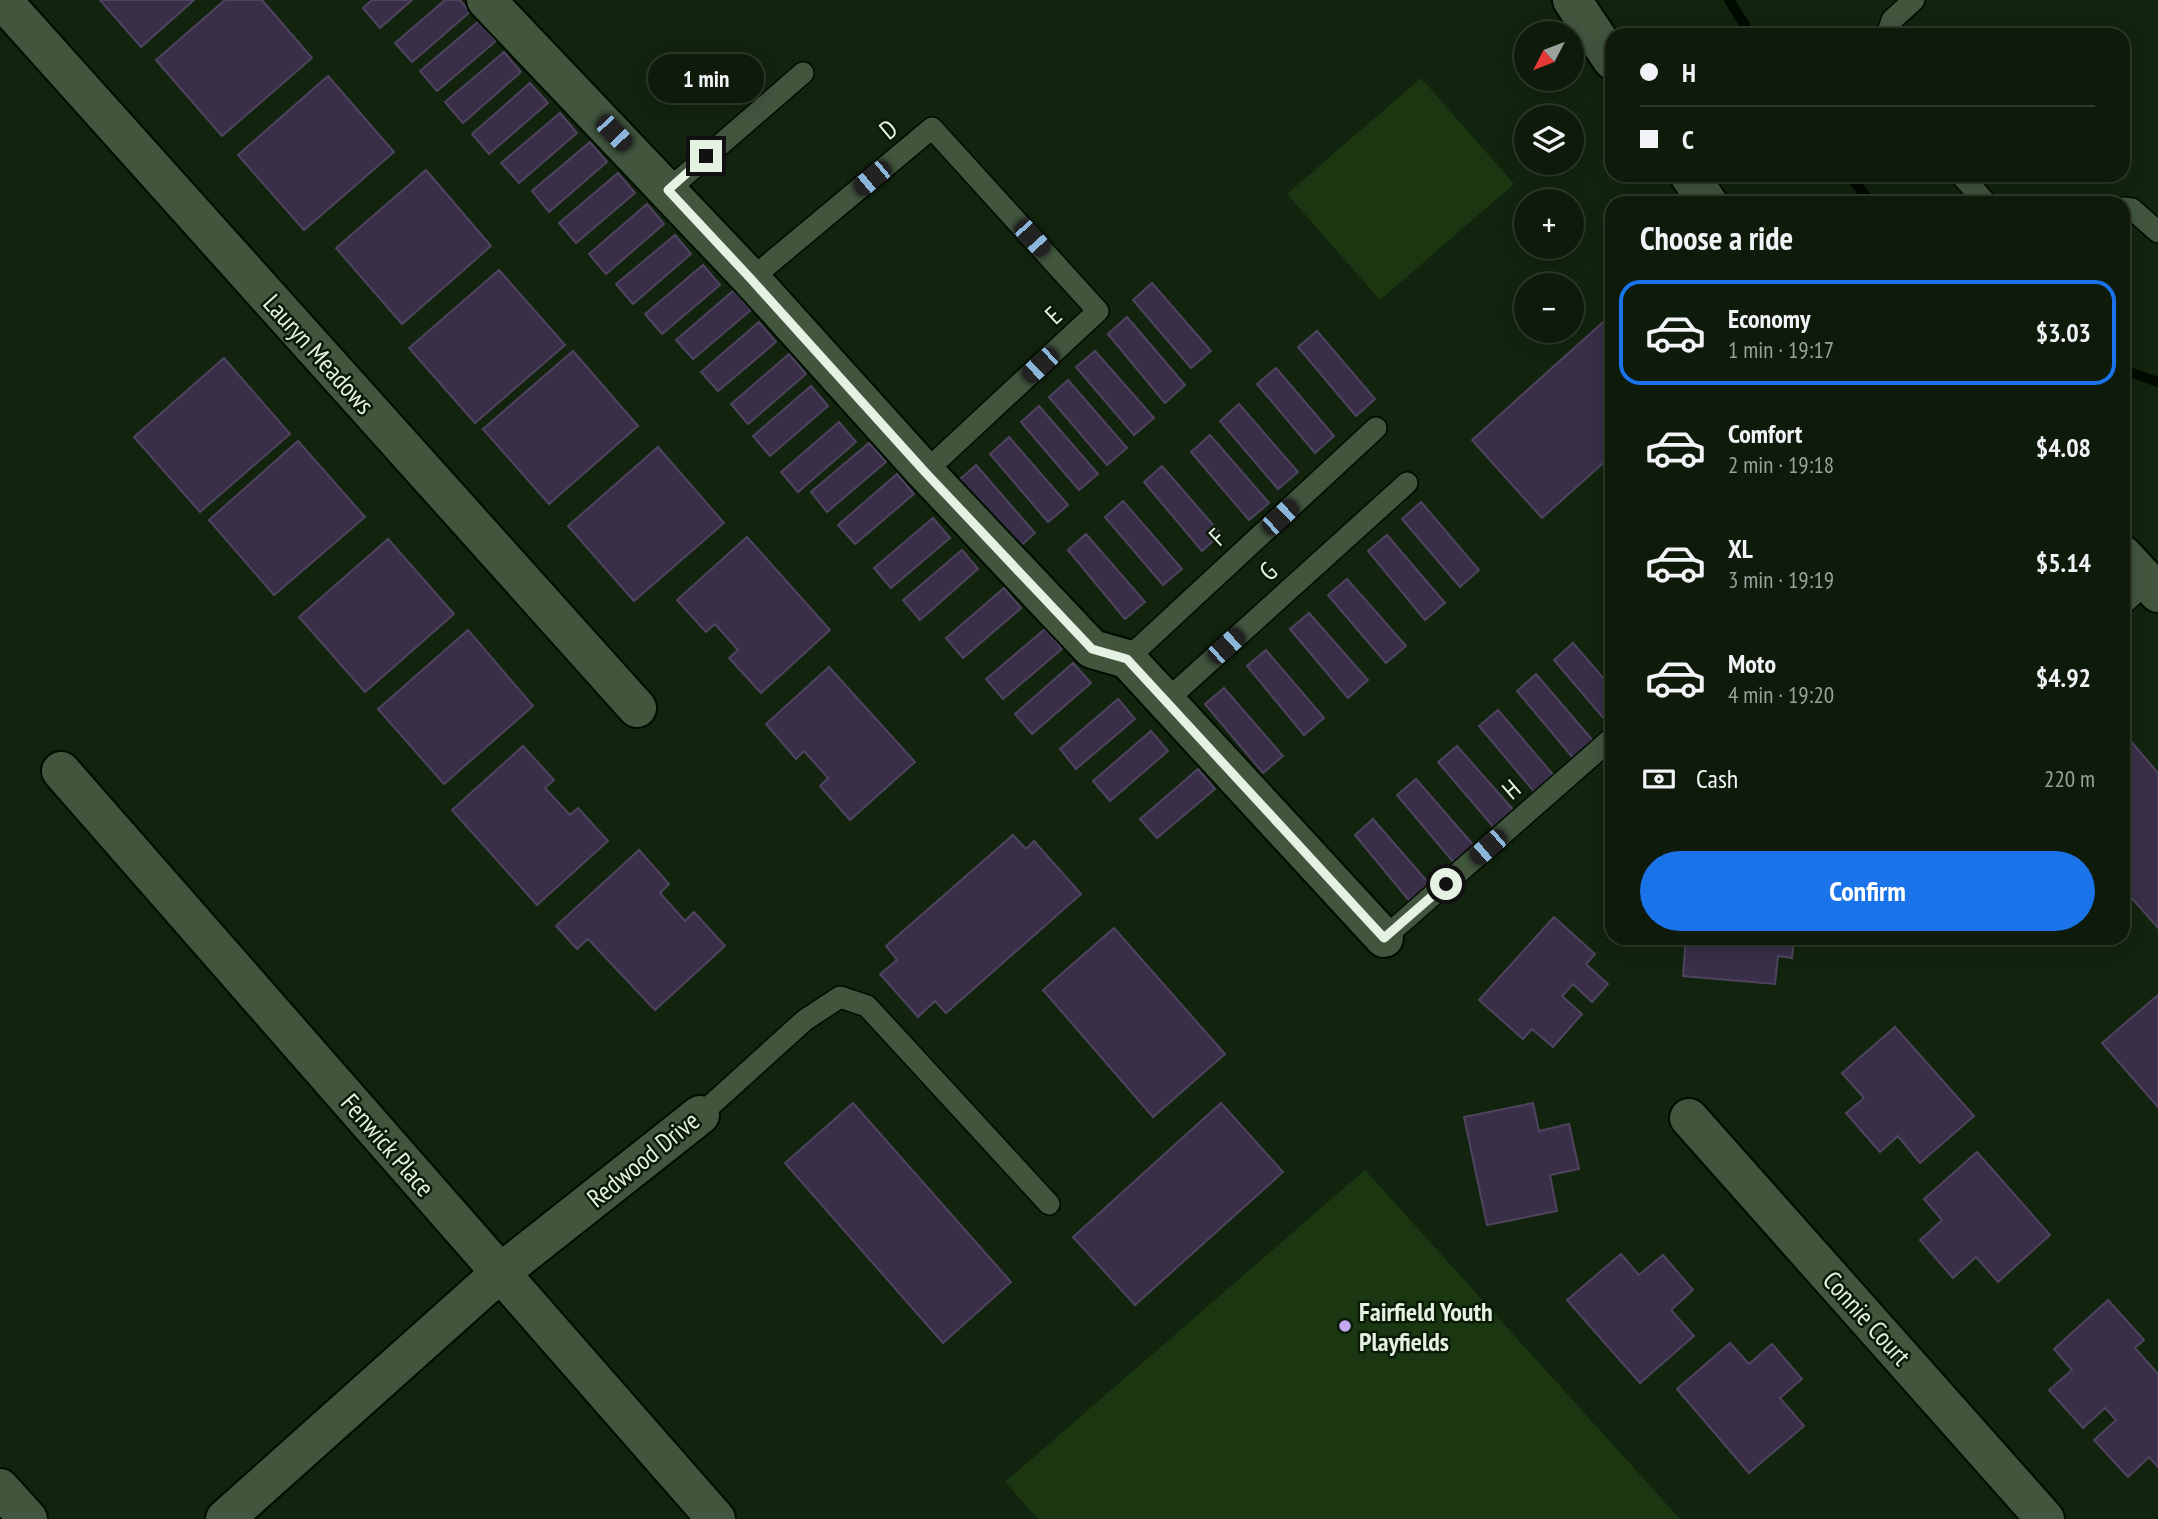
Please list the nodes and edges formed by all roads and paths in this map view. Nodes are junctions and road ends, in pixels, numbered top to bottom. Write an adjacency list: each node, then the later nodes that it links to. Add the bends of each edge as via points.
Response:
1 (2, 0): 20 (street, Lauryn Meadows)
2 (486, 0): 9 (street)
3 (1572, 0): 6 (street)
4 (1914, 0): 5 (lane)
5 (1889, 28)
6 (1605, 50)
7 (803, 73): 9 (lane)
8 (1967, 182): 10 (lane)
9 (668, 190): 14 (street)
10 (1980, 196)
11 (2130, 209): 13 (lane)
12 (1015, 220): 14 (lane, D, via 933,128); 16 (lane, E, via 1098,312)
13 (2158, 232)
14 (751, 279): 16 (street)
15 (1376, 428): 18 (lane, F)
16 (925, 472): 18 (street, via 1092,649)
17 (1407, 483): 19 (lane, G)
18 (1127, 659): 19 (street)
19 (1166, 701): 23 (street)
20 (636, 708)
21 (1605, 744): 23 (lane, H)
22 (61, 771): 27 (street, Fenwick Place)
23 (1384, 938)
24 (699, 1115): 26 (lane, Redwood Drive, via 804,1020 839,997 867,1006); 27 (street, Redwood Drive)
25 (1689, 1118): 32 (street, Connie Court)
26 (1049, 1204)
27 (500, 1273): 30 (street, Redwood Drive); 31 (street, Fenwick Place)
28 (0, 1488): 29 (street)
29 (27, 1519)
30 (225, 1519)
31 (716, 1519)
32 (2045, 1519)

